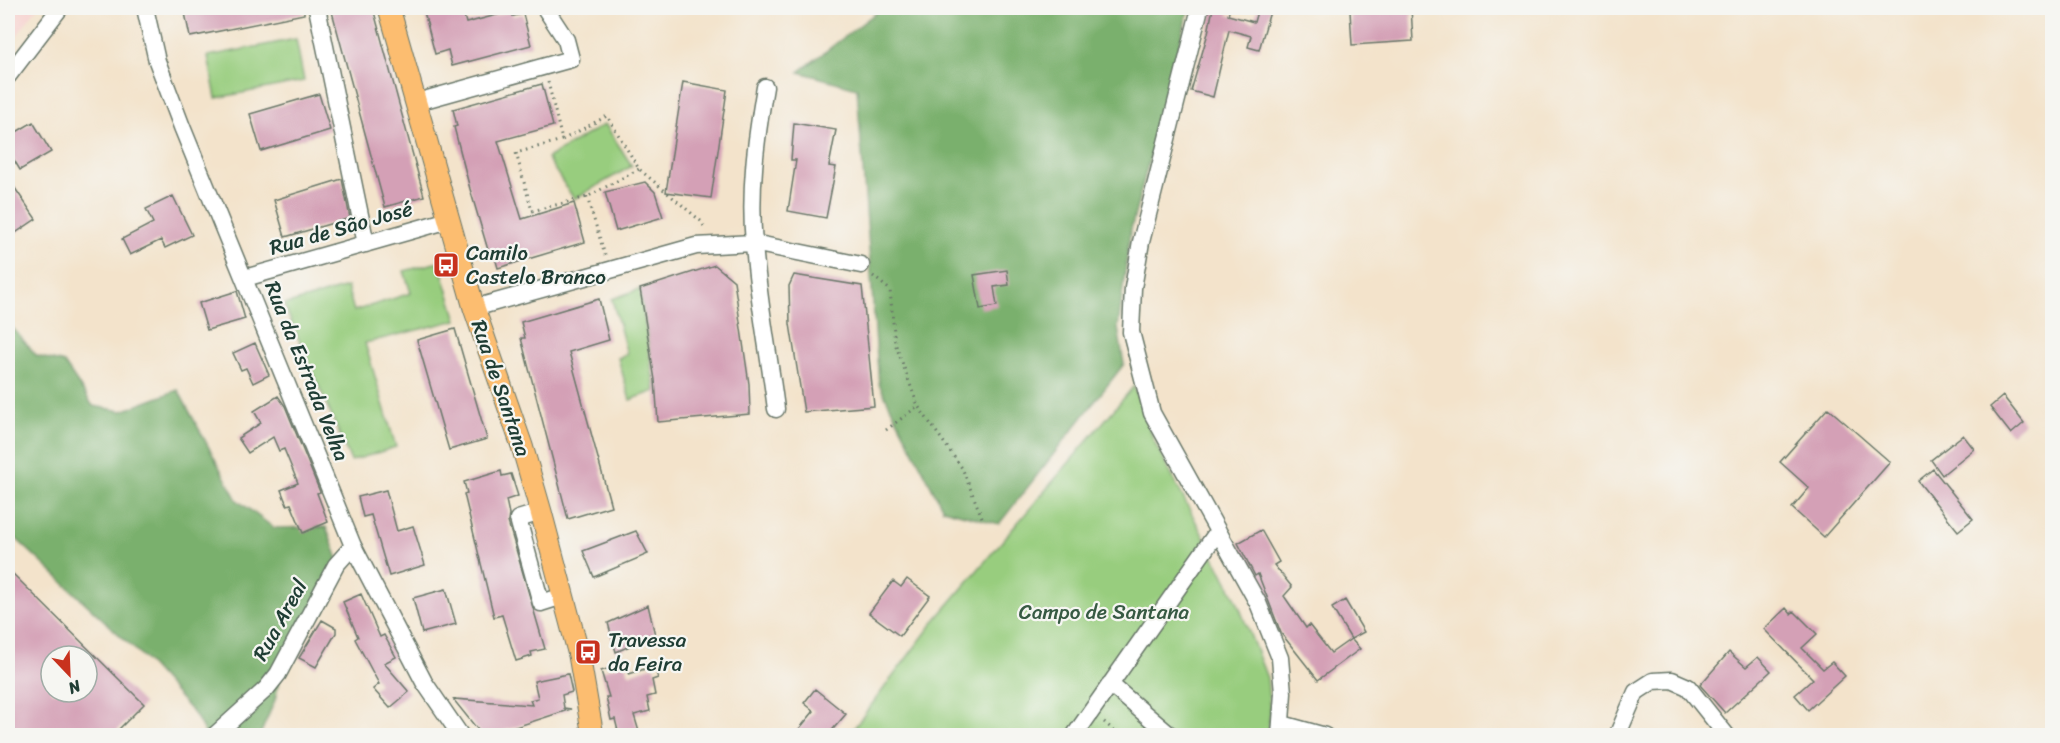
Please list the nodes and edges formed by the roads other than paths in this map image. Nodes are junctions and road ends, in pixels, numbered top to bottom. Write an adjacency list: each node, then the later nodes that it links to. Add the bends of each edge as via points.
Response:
1 (60, 8): 7 (street)
2 (145, 8): 14 (street, Rua da Estrada Velha, via 157,61)
3 (316, 8): 12 (street)
4 (389, 8): 9 (main road, Rua de Santana)
5 (545, 8): 9 (street, via 566,40 571,59)
6 (1200, 8): 17 (street, via 1141,242 1131,332 1152,413)
7 (8, 76)
8 (765, 87): 11 (street, via 752,199)
9 (417, 102): 10 (main road, Rua de Santana)
10 (450, 220): 12 (street, Rua de São José); 15 (main road, Rua de Santana)
11 (753, 243): 13 (street); 15 (street, via 696,246); 16 (street)
12 (366, 244): 14 (street, Rua de São José)
13 (861, 265)
14 (245, 278): 18 (street, Rua da Estrada Velha)
15 (474, 308): 23 (main road, Rua de Santana, via 541,512 579,655)
16 (776, 409)
17 (1218, 531): 19 (street); 20 (street, via 1258,603 1280,658)
18 (353, 546): 21 (street, Rua Areal, via 336,565 278,674); 22 (street, Rua da Estrada Velha, via 424,682)
19 (1110, 684): 24 (street); 25 (street)
20 (1281, 730): 26 (street)
21 (214, 735)
22 (461, 735)
23 (593, 735)
24 (1074, 735)
25 (1171, 735)
26 (1325, 735)
27 (1617, 735): 28 (street, via 1636,692 1653,681 1672,680 1688,687)
28 (1727, 735)

